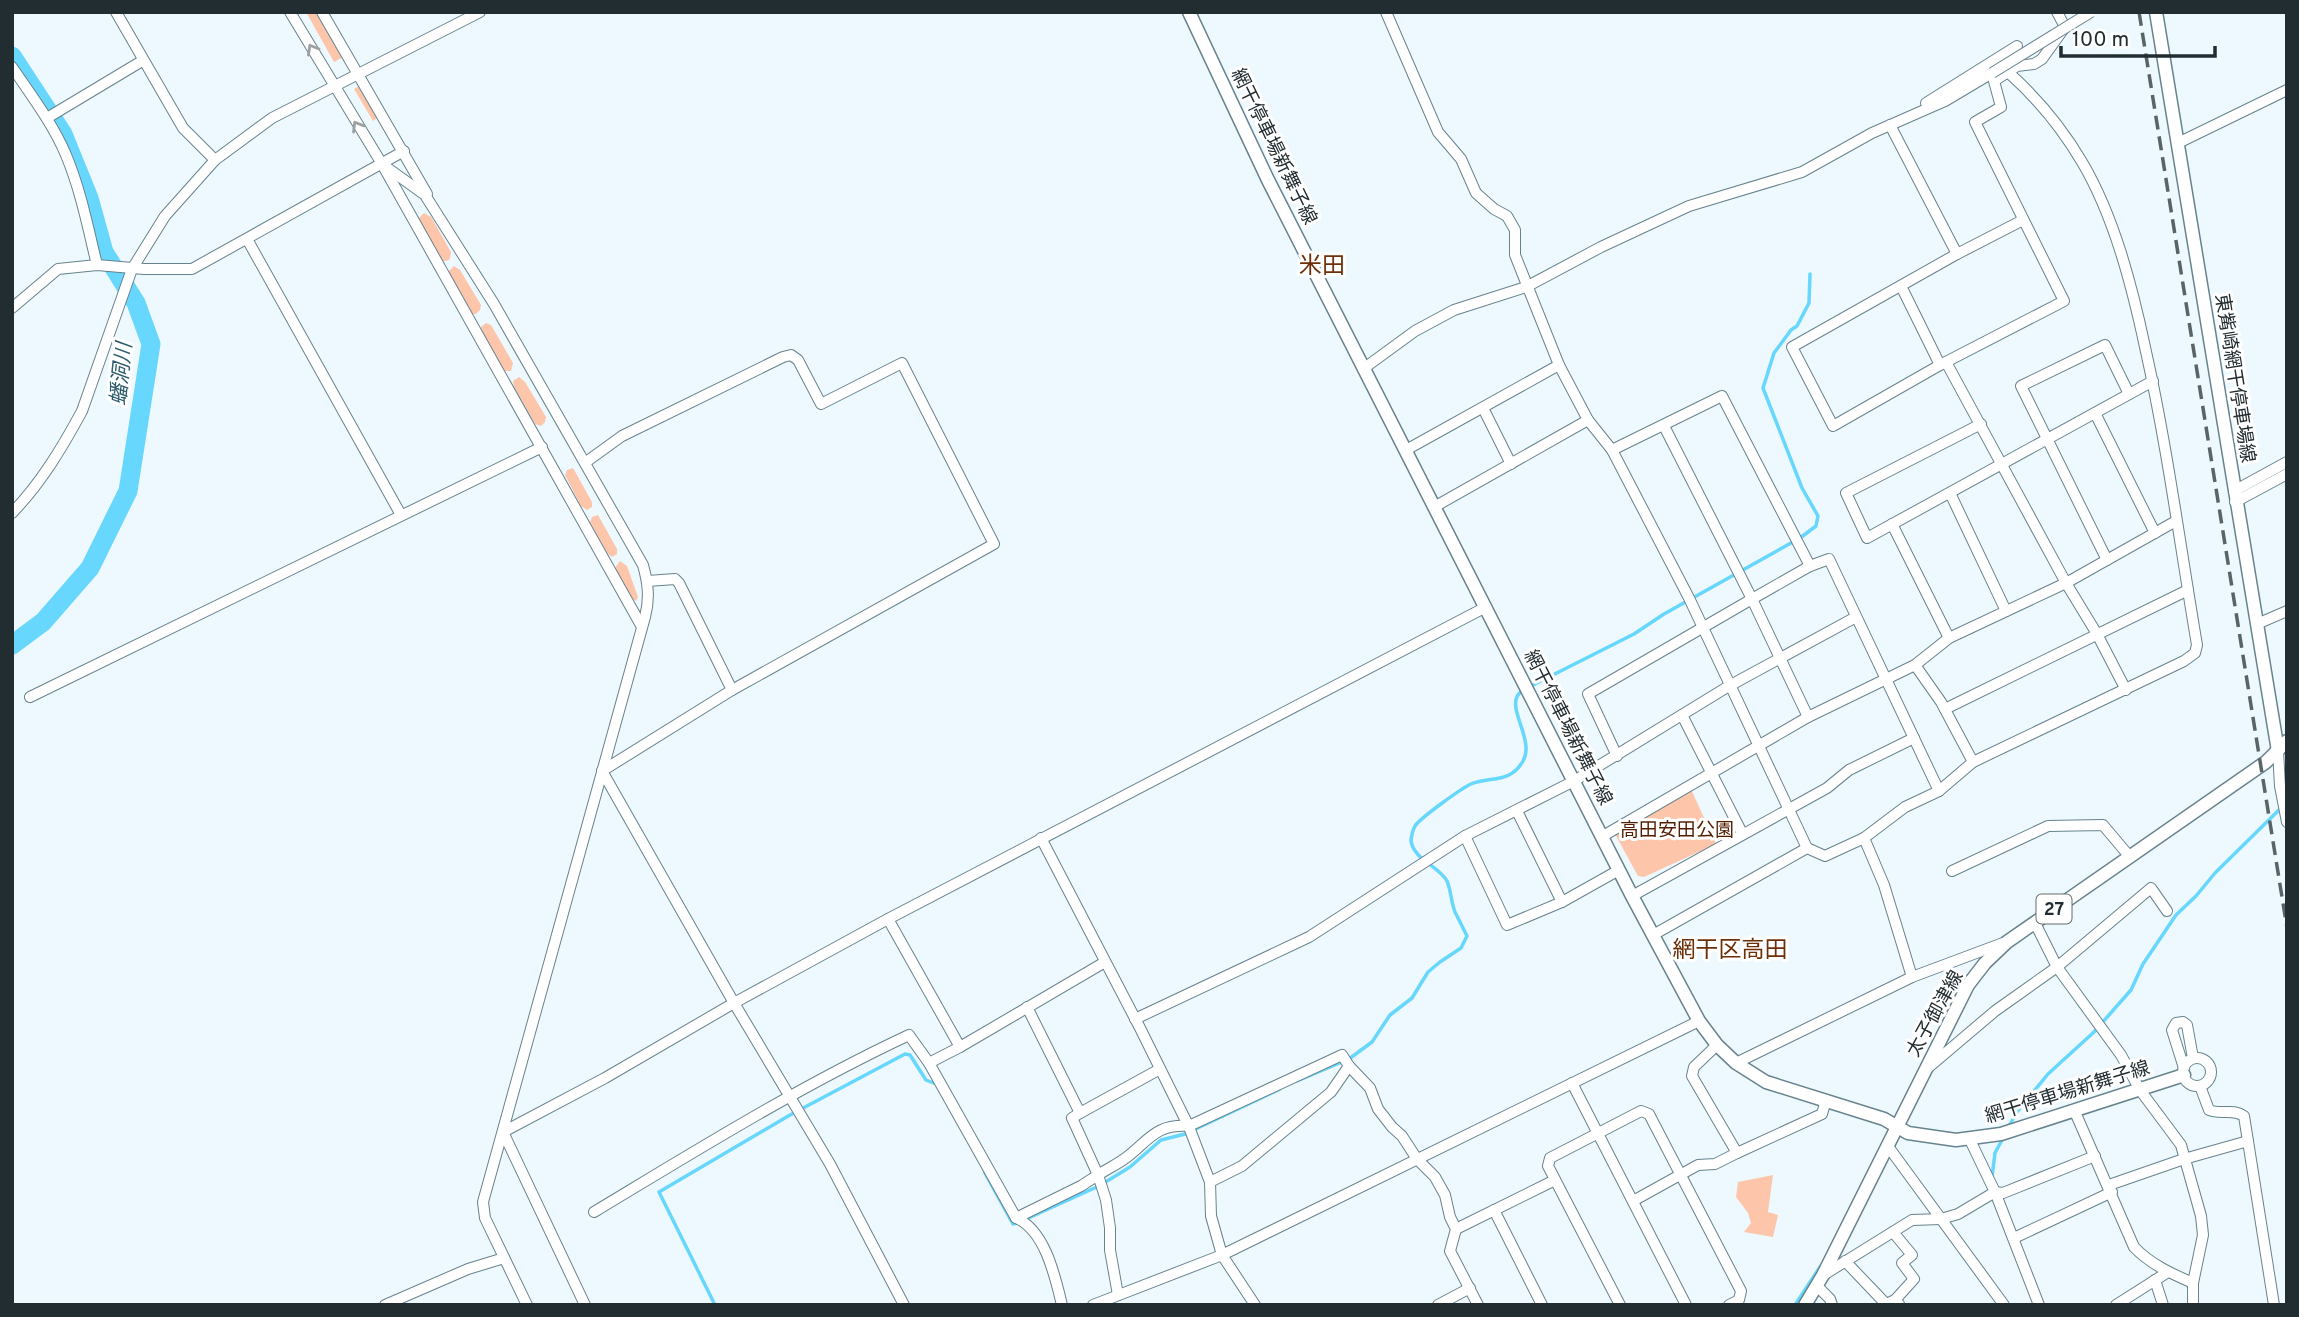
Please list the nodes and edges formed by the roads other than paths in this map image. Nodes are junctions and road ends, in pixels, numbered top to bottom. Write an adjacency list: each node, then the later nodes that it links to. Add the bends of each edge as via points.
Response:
1 (116, 12): 11 (street)
2 (290, 12): 15 (street, one-way to 2)
3 (322, 12): 13 (street)
4 (480, 12): 13 (street)
5 (1189, 12): 34 (main road, 網干停車場新舞子線)
6 (1386, 12): 30 (street, via 1438,132 1461,159 1476,193 1507,216 1515,230 1515,255)
7 (2057, 12): 14 (street, via 2065,27 2042,60 2017,66)
8 (2091, 12): 18 (street, bridge, via 1945,101)
9 (2156, 12): 19 (main road, 東觜崎網干停車場線)
10 (2017, 46): 18 (street)
11 (142, 61): 17 (street); 21 (street, via 183,128)
12 (12, 67): 17 (street)
13 (357, 73): 15 (street); 20 (street)
14 (2009, 73): 24 (street, via 1994,81 2001,107 1975,122); 35 (street, via 2052,116 2100,199 2136,306)
15 (333, 87): 21 (street, via 272,118); 22 (street, one-way to 15)
16 (2287, 90): 19 (street)
17 (47, 118): 27 (street, via 79,190)
18 (1890, 125): 26 (street); 30 (street, via 1802,173 1689,206)
19 (2178, 144): 52 (main road, 東觜崎網干停車場線)
20 (404, 151): 22 (street); 23 (street)
21 (215, 160): 28 (street, via 165,216)
22 (382, 164): 23 (street, via 425,195); 25 (street); 43 (street)
23 (440, 219): 46 (street)
24 (2023, 220): 26 (street); 32 (street, via 2064,301)
25 (247, 239): 28 (street, via 192,269); 55 (street)
26 (1957, 254): 29 (street)
27 (97, 265): 28 (street); 31 (street, via 58,269)
28 (132, 269): 54 (street, via 82,411 51,464)
29 (1901, 286): 32 (street); 32 (street, via 1792,347 1833,426)
30 (1526, 287): 33 (street); 34 (street, via 1454,310 1415,331)
31 (12, 308)
32 (1943, 364): 40 (street)
33 (1559, 365): 37 (street); 39 (street)
34 (1363, 369): 44 (main road, 網干停車場新舞子線)
35 (2153, 381): 36 (street); 56 (street)
36 (2129, 394): 38 (street); 42 (street, via 2105,345 2021,386)
37 (1483, 408): 44 (street); 48 (street)
38 (2095, 414): 42 (street); 58 (street)
39 (1588, 420): 45 (street); 48 (street)
40 (1981, 424): 49 (street); 57 (street, via 1846,494 1867,538)
41 (1664, 426): 45 (street); 60 (street, via 1722,396); 64 (street)
42 (2047, 440): 49 (street); 59 (street)
43 (542, 447): 55 (street); 70 (street)
44 (1406, 450): 53 (main road, 網干停車場新舞子線)
45 (1612, 450): 71 (street)
46 (586, 462): 61 (street); 78 (street, via 622,436 783,357 791,355 798,360 821,404 902,363 994,544)
47 (2287, 462): 52 (street)
48 (1511, 464): 53 (street)
49 (2003, 465): 51 (street); 62 (street)
50 (2287, 474): 52 (street)
51 (1950, 493): 57 (street); 66 (street)
52 (2235, 496): 69 (main road, 東觜崎網干停車場線)
53 (1434, 507): 65 (main road, 網干停車場新舞子線)
54 (12, 513)
55 (401, 515): 80 (street)
56 (2176, 521): 58 (street); 63 (street)
57 (1892, 524): 73 (street)
58 (2155, 533): 59 (street)
59 (2107, 560): 62 (street)
60 (1810, 566): 64 (street); 68 (street, via 1829,559)
61 (648, 581): 70 (street); 78 (street, via 675,579 679,583)
62 (2066, 583): 66 (street); 72 (street)
63 (2188, 590): 72 (street); 79 (street, via 2195,653)
64 (1752, 599): 71 (street); 74 (street)
65 (1486, 607): 91 (main road, 網干停車場新舞子線); 99 (street)
66 (2006, 611): 73 (street)
67 (2287, 611): 69 (street)
68 (1856, 617): 74 (street); 76 (street)
69 (2257, 624): 86 (main road, 東觜崎網干停車場線)
70 (642, 627): 89 (street)
71 (1704, 629): 77 (street); 87 (street, via 1588,694)
72 (2097, 634): 79 (street); 81 (street)
73 (1949, 638): 75 (street)
74 (1779, 659): 77 (street); 83 (street)
75 (1915, 665): 76 (street); 81 (street)
76 (1885, 678): 83 (street); 84 (street)
77 (1729, 685): 82 (street); 85 (street)
78 (732, 690): 89 (street)
79 (2126, 690): 88 (street)
80 (30, 697)
81 (1945, 709): 88 (street)
82 (1682, 715): 87 (street); 90 (street)
83 (1808, 717): 85 (street)
84 (1914, 738): 92 (street); 93 (street)
85 (1758, 745): 90 (street); 93 (street)
86 (2282, 746): 95 (street, via 2280,786); 102 (main road, 太子御津線 / 27)
87 (1617, 756): 91 (street)
88 (1972, 762): 92 (street)
89 (602, 771): 115 (street); 137 (street)
90 (1711, 772): 96 (street); 98 (street)
91 (1574, 781): 94 (street); 98 (main road, 網干停車場新舞子線)
92 (1939, 791): 100 (street, via 1905,807)
93 (1789, 807): 96 (street); 101 (street)
94 (1517, 811): 97 (street); 106 (street)
95 (2287, 822)
96 (1742, 834): 105 (street)
97 (1465, 836): 106 (street, via 1507,925); 117 (street, via 1309,937)
98 (1603, 836): 103 (main road, 網干停車場新舞子線)
99 (1041, 838): 108 (street); 112 (street)
100 (1864, 838): 101 (street, via 1825,856); 114 (street, via 1884,885)
101 (1807, 848): 110 (street)
102 (2130, 857): 104 (street, via 2103,825 2048,826); 109 (main road, 太子御津線 / 27)
103 (1619, 870): 105 (main road, 網干停車場新舞子線); 106 (street)
104 (1952, 871)
105 (1632, 896): 110 (main road, 網干停車場新舞子線)
106 (1562, 902)
107 (2167, 911): 113 (street, via 2151,888)
108 (888, 919): 115 (street); 120 (street)
109 (2035, 923): 111 (main road, 太子御津線 / 27); 113 (street)
110 (1653, 934): 118 (main road, 網干停車場新舞子線)
111 (2007, 942): 114 (street); 126 (main road, 太子御津線 / 27, via 1968,985)
112 (1105, 962): 116 (street); 117 (street)
113 (2057, 967): 126 (street, via 1995,1010); 130 (street, via 2121,1055)
114 (1912, 977): 124 (street)
115 (734, 1003): 131 (street); 137 (street)
116 (1027, 1007): 120 (street); 134 (street)
117 (1136, 1019): 125 (street)
118 (1699, 1021): 119 (main road, 網干停車場新舞子線); 128 (street)
119 (1717, 1045): 124 (main road, 網干停車場新舞子線); 142 (street, via 1694,1067 1692,1076)
120 (960, 1047): 123 (street)
121 (2193, 1058): 127 (street); 127 (street, via 2188,1027 2176,1023 2172,1030); 129 (street, via 2206,1060 2211,1068 2208,1082)
122 (1347, 1062): 135 (street, via 1342,1055); 144 (street); 149 (street, via 1331,1092 1242,1166)
123 (929, 1063): 131 (street, via 909,1035); 156 (street)
124 (1736, 1063): 132 (main road, 網干停車場新舞子線, via 1766,1082)
125 (1160, 1069): 134 (street); 135 (street)
126 (1923, 1072): 136 (main road, 太子御津線 / 27)
127 (2184, 1072): 129 (street, via 2192,1085); 130 (main road, 網干停車場新舞子線)
128 (1572, 1083): 138 (street); 144 (street)
129 (2200, 1086): 140 (street, via 2209,1110 2244,1116)
130 (2140, 1090): 133 (main road, 網干停車場新舞子線); 145 (street, via 2176,1137)
131 (789, 1096): 154 (street); 173 (street, via 855,1207)
132 (1826, 1100): 136 (main road, 網干停車場新舞子線); 142 (street, via 1822,1114)
133 (2075, 1112): 139 (main road, 網干停車場新舞子線); 143 (street)
134 (1080, 1113): 146 (street, via 1072,1118)
135 (1189, 1126): 146 (street, via 1161,1128); 149 (street)
136 (1896, 1126): 139 (main road, 網干停車場新舞子線, via 1920,1136); 141 (main road, 太子御津線 / 27)
137 (503, 1132): 161 (street, via 482,1210); 172 (street)
138 (1598, 1134): 147 (street, via 1641,1111 1649,1114); 148 (street, via 1550,1158 1548,1166); 152 (street)
139 (1970, 1140): 150 (street)
140 (2248, 1141): 145 (street); 190 (street)
141 (1886, 1145): 155 (street); 165 (main road, 太子御津線 / 27)
142 (1737, 1153): 147 (street)
143 (2095, 1156): 150 (street, via 2003,1193); 151 (street)
144 (1417, 1158): 157 (street, via 1445,1195); 160 (street)
145 (2184, 1159): 151 (street); 166 (street, via 2203,1235)
146 (1098, 1176): 156 (street); 168 (street)
147 (1681, 1177): 152 (street); 182 (street, via 1741,1291 1739,1300)
148 (1555, 1180): 153 (street); 180 (street)
149 (1210, 1182): 160 (street, via 1211,1216)
150 (1992, 1186): 155 (street, via 1958,1214); 159 (street)
151 (2110, 1189): 159 (street); 163 (street, via 2134,1247)
152 (1633, 1201): 181 (street)
153 (1494, 1210): 157 (street); 179 (street)
154 (594, 1212)
155 (1937, 1215): 158 (street, via 1912,1220); 185 (street)
156 (1016, 1218): 174 (street, via 1026,1222 1042,1244)
157 (1456, 1229): 167 (street, via 1450,1251)
158 (1892, 1232): 162 (street); 169 (street, via 1912,1255 1902,1263 1914,1279)
159 (2014, 1238): 186 (street)
160 (1222, 1255): 168 (street); 176 (street)
161 (504, 1258): 170 (street); 171 (street)
162 (1845, 1261): 165 (street); 169 (street, via 1886,1304)
163 (2168, 1272): 164 (street); 166 (street)
164 (2155, 1280): 187 (street); 188 (street)
165 (1820, 1281): 183 (main road, 太子御津線 / 27); 184 (street)
166 (2193, 1283): 189 (street)
167 (1470, 1288): 177 (street); 178 (street)
168 (1118, 1295): 175 (street)
169 (1897, 1302)
170 (385, 1305)
171 (527, 1305)
172 (584, 1305)
173 (904, 1305)
174 (1062, 1305)
175 (1093, 1305)
176 (1255, 1305)
177 (1438, 1305)
178 (1478, 1305)
179 (1542, 1305)
180 (1619, 1305)
181 (1686, 1305)
182 (1729, 1305)
183 (1805, 1305)
184 (1832, 1305)
185 (2004, 1305)
186 (2039, 1305)
187 (2116, 1305)
188 (2163, 1305)
189 (2193, 1305)
190 (2274, 1305)

